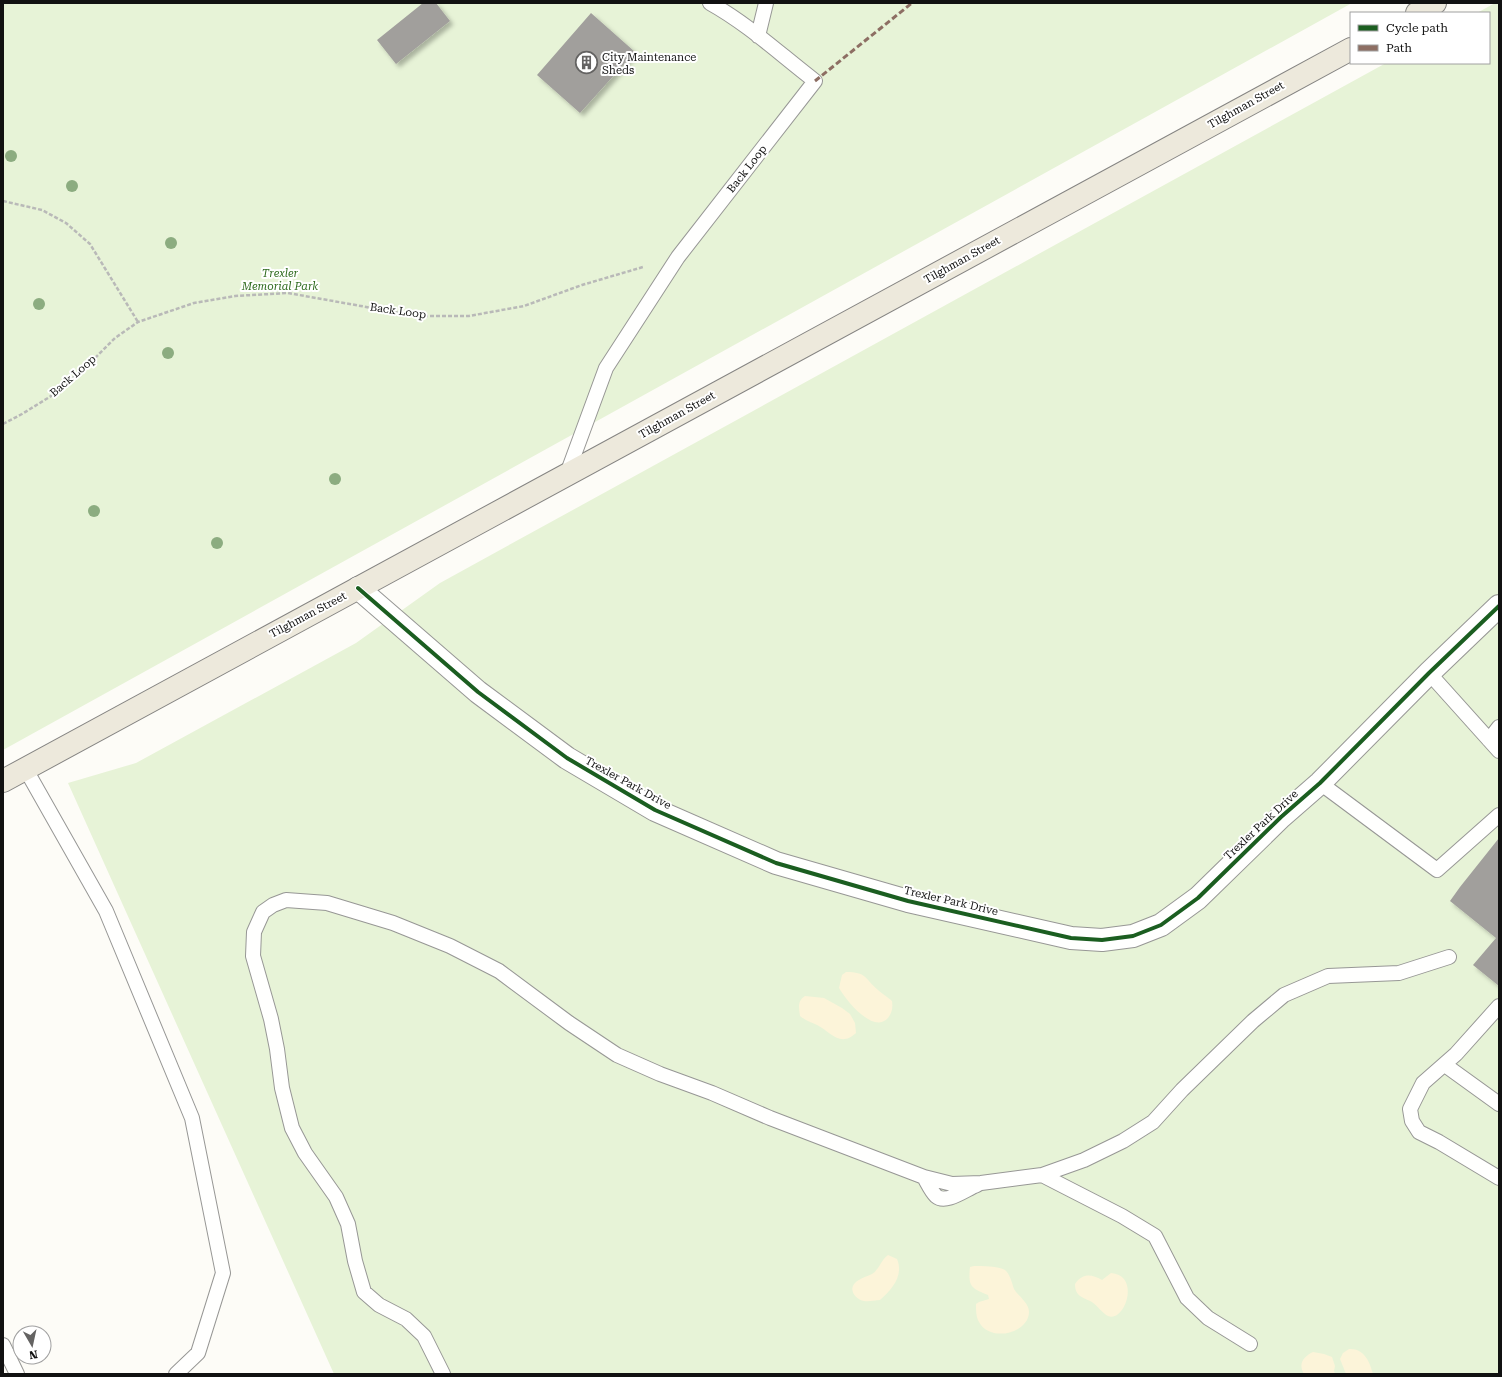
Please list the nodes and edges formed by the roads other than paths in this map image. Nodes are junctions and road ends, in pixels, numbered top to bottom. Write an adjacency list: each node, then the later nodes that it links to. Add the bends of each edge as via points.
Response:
1 (710, 3): 5 (lane)
2 (766, 3): 5 (lane)
3 (1435, 3): 4 (main road)
4 (1419, 12)
5 (758, 36): 7 (lane, Back Loop, via 815,81 678,257 606,368)
6 (1350, 50): 7 (main road, Tilghman Street)
7 (568, 474): 8 (main road, Tilghman Street)
8 (358, 588): 14 (main road, Tilghman Street); 16 (street, Trexler Park Drive, via 478,692 567,758 655,810 776,863 908,902 1071,938 1102,940 1133,936 1161,924 1198,898)
9 (1499, 606): 10 (street, Trexler Park Drive)
10 (1429, 673): 12 (lane); 16 (street, Trexler Park Drive)
11 (1499, 728): 12 (lane)
12 (1489, 740): 13 (lane)
13 (1499, 751)
14 (25, 768): 15 (main road, Tilghman Street); 27 (lane, via 106,911 192,1118 223,1273 198,1354)
15 (3, 781)
16 (1320, 782): 17 (lane, via 1437,870)
17 (1499, 815)
18 (1449, 957): 22 (lane, via 1399,973 1328,976 1284,995 1253,1021 1153,1122 1123,1141 1084,1160)
19 (1498, 1009): 20 (lane)
20 (1444, 1065): 21 (lane); 23 (lane, via 1423,1083 1410,1109 1412,1121 1419,1132)
21 (1499, 1104)
22 (1042, 1175): 24 (lane, via 1155,1236 1187,1298 1208,1318); 28 (lane, via 952,1184 924,1177 770,1118 617,1055 499,971 450,946 393,923 326,903 286,900 263,912 254,932 253,956 271,1019 282,1088 292,1128 305,1153 336,1197 345,1217 364,1292 379,1305 406,1319 424,1336)
23 (1499, 1178)
24 (1250, 1344)
25 (3, 1345): 26 (lane)
26 (18, 1374)
27 (176, 1374)
28 (443, 1374)

